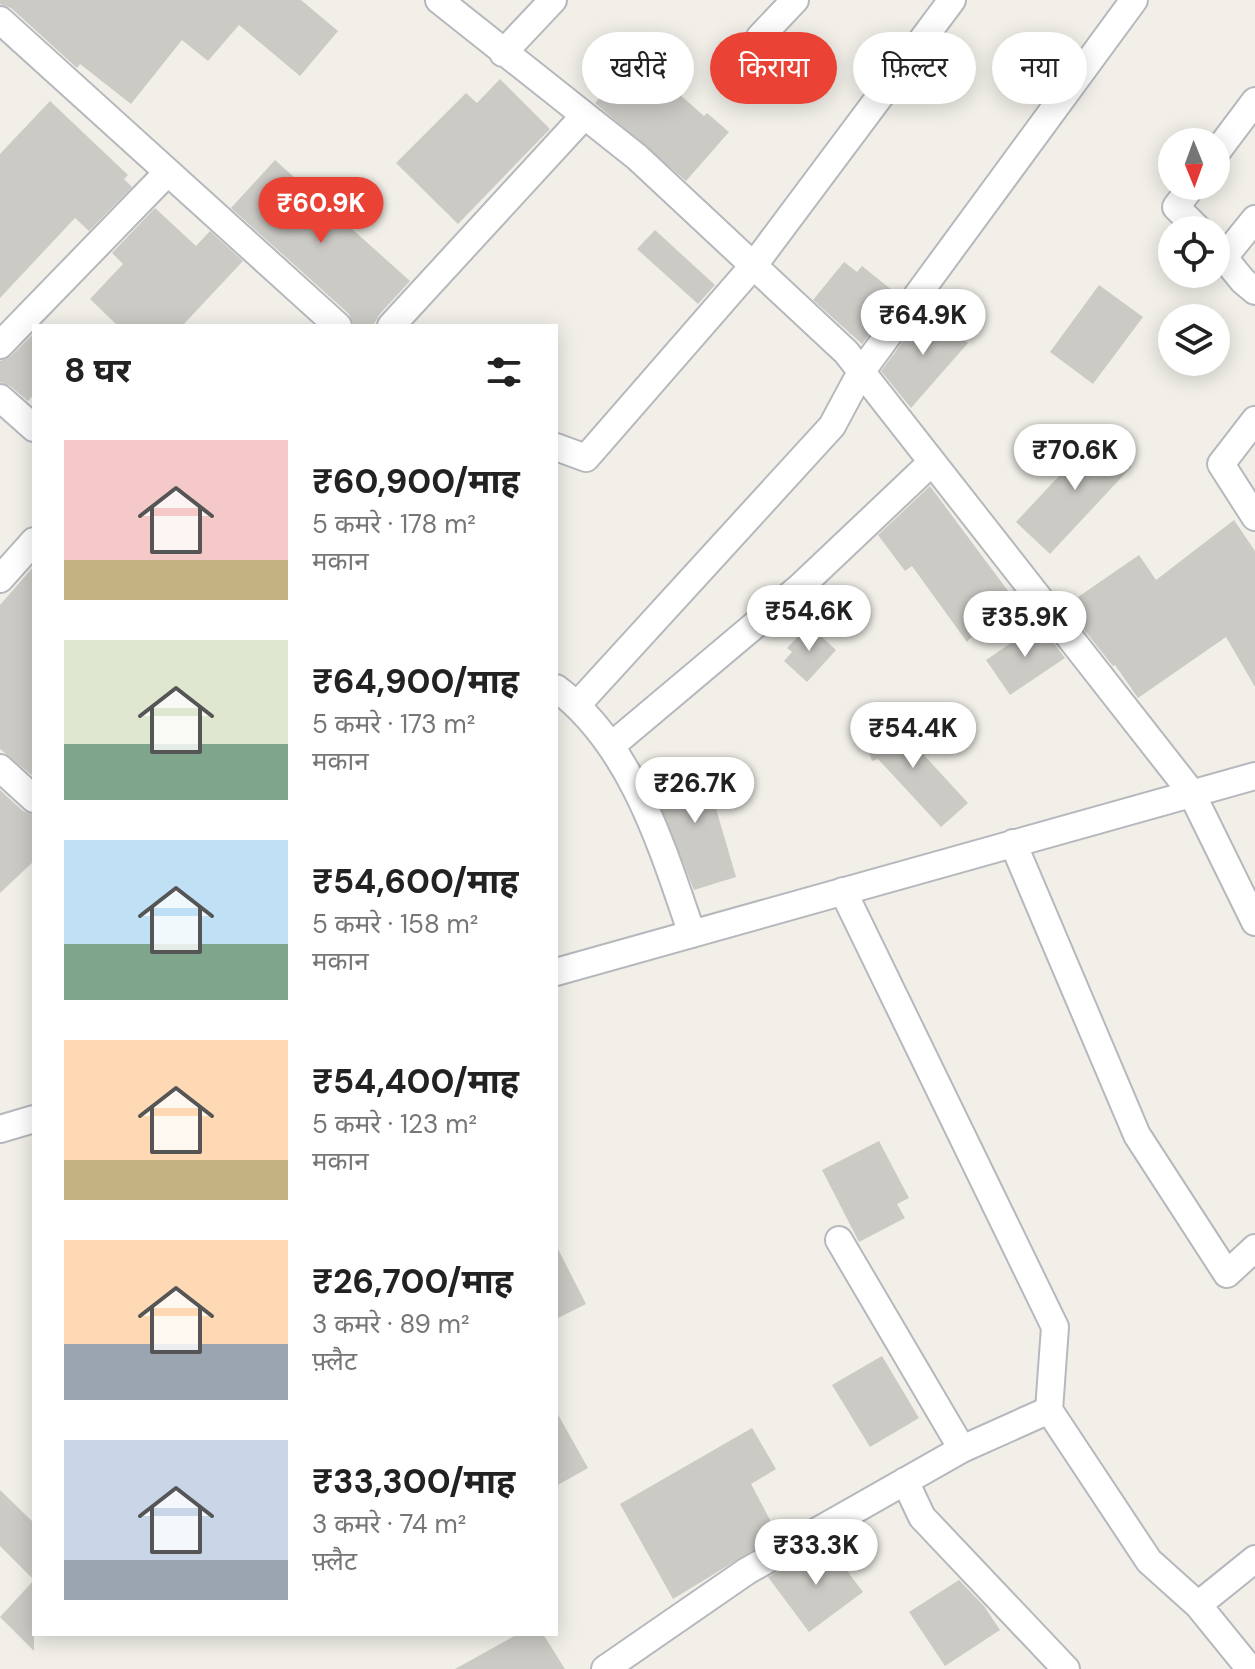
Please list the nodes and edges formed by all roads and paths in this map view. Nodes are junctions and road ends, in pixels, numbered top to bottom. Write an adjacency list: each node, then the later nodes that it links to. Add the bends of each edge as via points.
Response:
1 (439, 0): 8 (street)
2 (553, 0): 8 (street)
3 (795, 0): 7 (street)
4 (952, 0): 17 (street)
5 (1134, 0): 23 (street)
6 (0, 20): 12 (street)
7 (765, 32)
8 (503, 53): 10 (street)
9 (1255, 101): 11 (street)
10 (584, 116): 17 (street, via 637,157); 20 (street)
11 (1230, 134)
12 (168, 172): 21 (street); 22 (street)
13 (1181, 200): 14 (street, via 1176,207)
14 (1185, 216)
15 (1255, 219): 16 (street)
16 (1230, 243)
17 (754, 265): 23 (street); 27 (street, via 586,458)
18 (1230, 265): 19 (street)
19 (1255, 291)
20 (405, 321)
21 (336, 324)
22 (0, 345)
23 (861, 372): 28 (street); 33 (street, via 832,426)
24 (0, 398): 26 (street)
25 (1255, 420): 29 (street, via 1221,464)
26 (32, 426)
27 (558, 448)
28 (932, 462): 34 (street, via 800,587); 37 (street)
29 (1255, 517)
30 (32, 543): 31 (street)
31 (0, 579)
32 (558, 689): 33 (street)
33 (578, 704): 34 (street)
34 (611, 746): 42 (street, via 658,838)
35 (0, 768): 38 (street)
36 (1255, 776): 37 (street)
37 (1191, 792): 39 (street); 41 (street)
38 (32, 797)
39 (1013, 843): 40 (street); 45 (street, via 1137,1135 1227,1274)
40 (843, 891): 42 (street); 46 (street, via 1055,1327)
41 (1255, 922)
42 (692, 934): 43 (street)
43 (558, 971)
44 (839, 1240): 47 (street)
45 (1255, 1248)
46 (1049, 1410): 47 (street); 50 (street, via 1149,1561)
47 (962, 1449): 48 (street)
48 (905, 1481): 51 (street, via 747,1571); 52 (street, via 922,1517)
49 (1255, 1559): 50 (street)
50 (1198, 1605): 53 (street)
51 (605, 1669)
52 (1066, 1669)
53 (1250, 1669)

